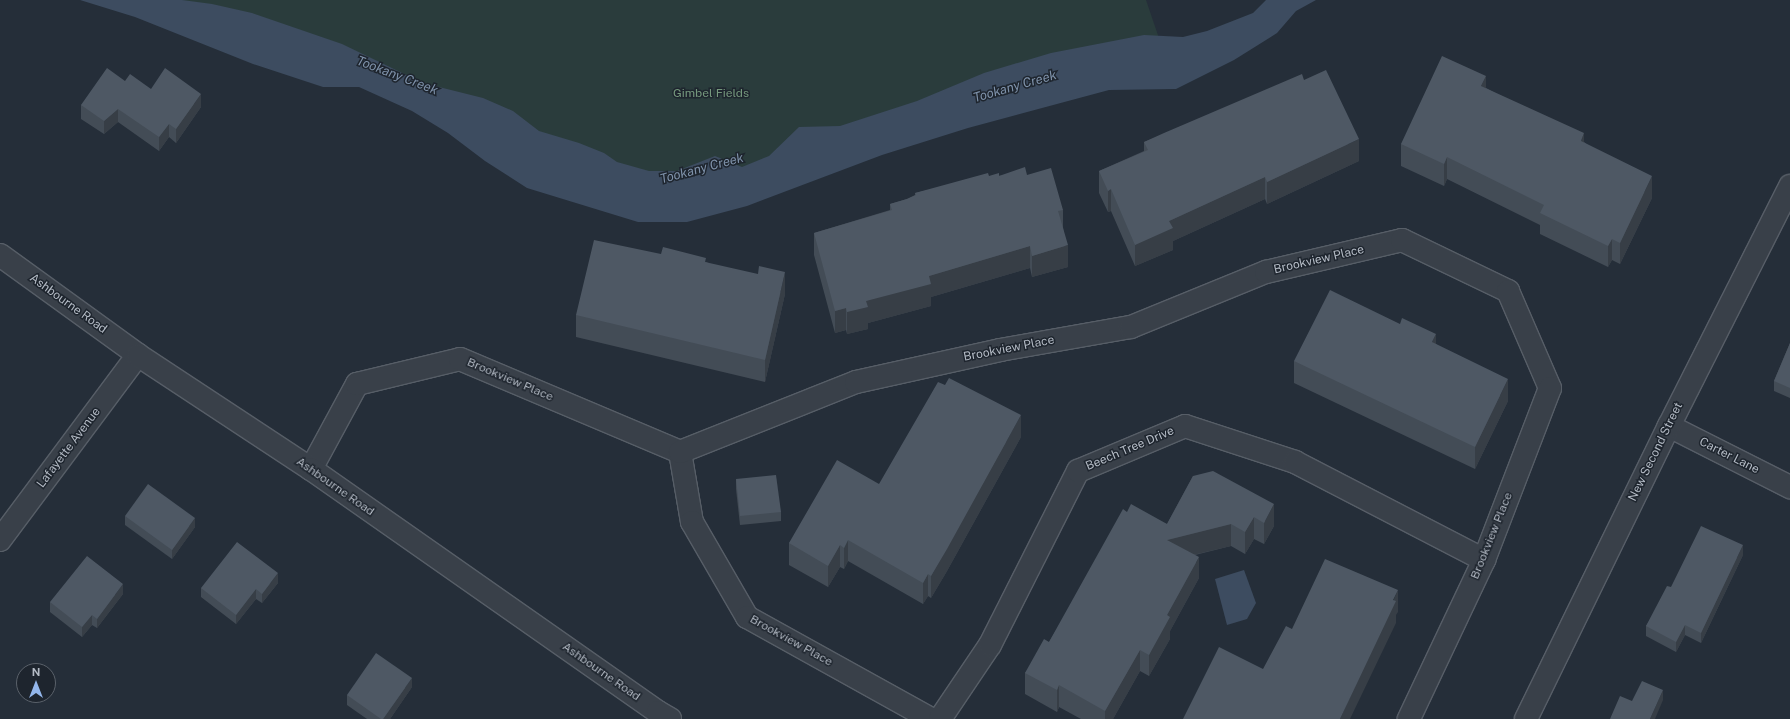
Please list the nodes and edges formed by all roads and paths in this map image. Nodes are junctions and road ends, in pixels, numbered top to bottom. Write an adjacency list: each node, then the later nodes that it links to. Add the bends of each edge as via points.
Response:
1 (1790, 186): 4 (street, New Second Street)
2 (0, 255): 3 (street, Ashbourne Road)
3 (138, 356): 6 (street, Ashbourne Road); 8 (street, Lafayette Avenue)
4 (1669, 426): 7 (street, Carter Lane); 14 (street, New Second Street)
5 (680, 452): 6 (street, Brookview Place, via 460,359 357,384); 9 (street, Brookview Place, via 856,382 1000,350 1131,327 1266,272 1402,240 1508,291 1550,388); 11 (street, Brookview Place, via 692,522 747,617)
6 (311, 469): 10 (street, Ashbourne Road)
7 (1790, 487)
8 (0, 540)
9 (1484, 560): 12 (street, Beech Tree Drive, via 1295,462 1185,426 1078,471 990,646); 13 (street, Brookview Place)
10 (660, 717)
11 (931, 719)
12 (940, 719)
13 (1409, 719)
14 (1526, 719)

